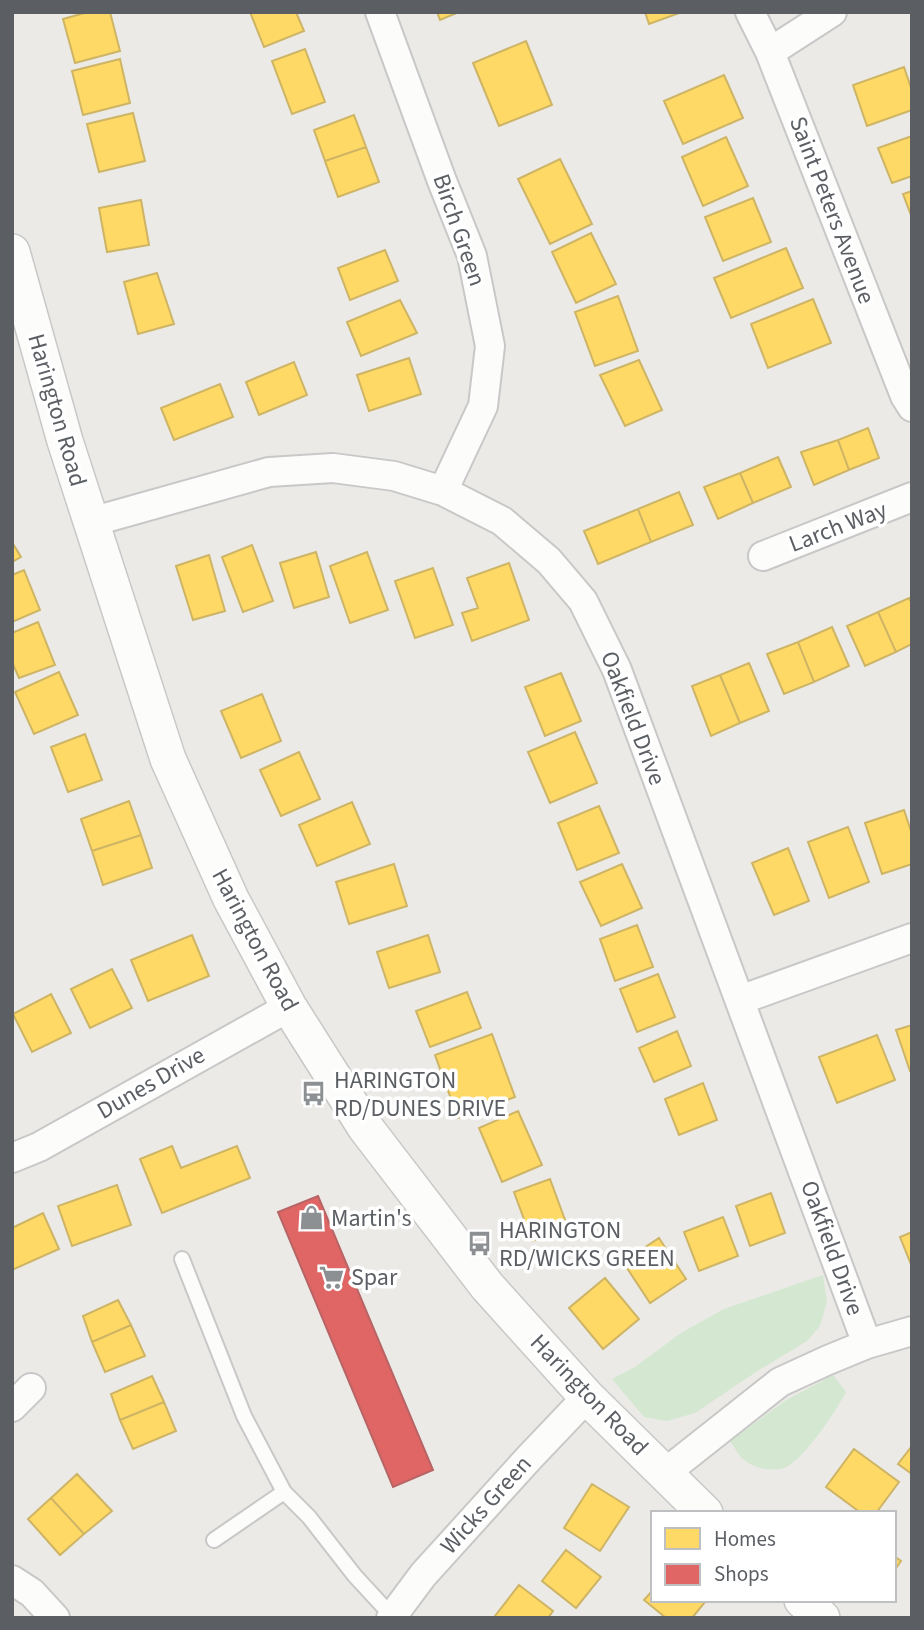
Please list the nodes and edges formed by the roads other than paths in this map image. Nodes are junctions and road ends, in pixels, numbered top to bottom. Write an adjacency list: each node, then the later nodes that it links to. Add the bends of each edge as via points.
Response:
1 (380, 12): 7 (street, Birch Green, via 472,256 490,346 483,406)
2 (750, 12): 4 (street, Saint Peters Avenue)
3 (832, 12): 4 (street)
4 (770, 52): 6 (street, Saint Peters Avenue)
5 (12, 252): 9 (street, Harington Road)
6 (912, 407)
7 (443, 491): 9 (street, Oakfield Drive, via 394,476 333,468 269,472); 12 (street, Oakfield Drive, via 502,522 549,561 583,601 617,670)
8 (912, 498): 10 (street, Larch Way)
9 (91, 522): 13 (street, Harington Road, via 167,759 230,900)
10 (763, 556)
11 (912, 938): 12 (street)
12 (740, 1000): 17 (street, Oakfield Drive)
13 (289, 1007): 14 (street, Dunes Drive); 18 (street, Harington Road, via 365,1127 487,1286)
14 (12, 1158)
15 (182, 1259): 20 (lane, via 244,1416)
16 (912, 1331): 17 (street)
17 (867, 1344): 19 (street, via 780,1382)
18 (587, 1397): 19 (street, Harington Road); 25 (street, Wicks Green, via 423,1575)
19 (665, 1474): 21 (street, Harington Road)
20 (284, 1492): 22 (lane); 25 (lane)
21 (703, 1511)
22 (214, 1540)
23 (12, 1580): 26 (street, via 32,1593)
24 (804, 1602): 27 (street)
25 (392, 1617)
26 (55, 1618)
27 (822, 1618)

